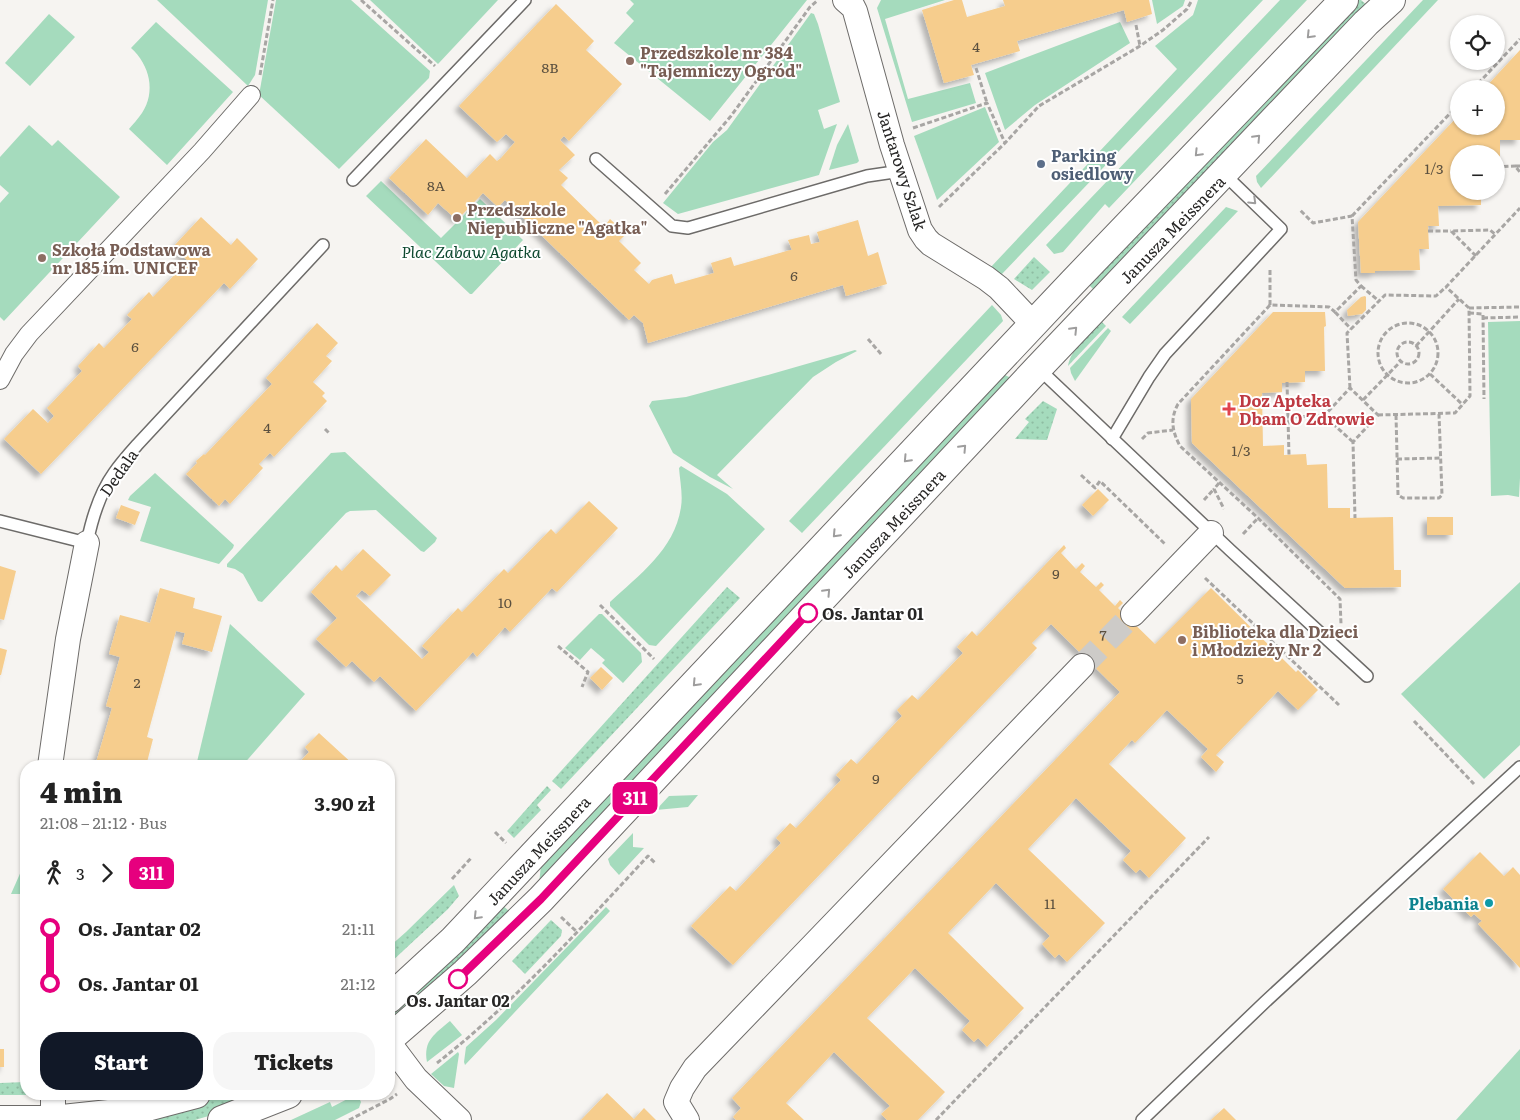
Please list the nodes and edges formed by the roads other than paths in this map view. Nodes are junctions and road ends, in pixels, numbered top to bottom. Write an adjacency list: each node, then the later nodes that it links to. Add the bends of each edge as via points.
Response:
1 (525, 0): 9 (lane)
2 (847, 0): 7 (street, Jantarowy Szlak, via 855,11)
3 (1344, 0): 11 (street, Janusza Meissnera, one-way to 11)
4 (1391, 0): 8 (street, Janusza Meissnera, one-way to 4)
5 (251, 95): 13 (street, via 29,334)
6 (596, 159): 7 (lane, via 672,226 688,228 867,176)
7 (901, 171): 11 (street, Jantarowy Szlak, via 920,230 926,239 999,288)
8 (1224, 174): 12 (street, Janusza Meissnera, one-way to 8); 14 (lane, one-way to 14, via 1281,229 1165,354)
9 (353, 180)
10 (322, 245): 17 (lane, Dedala, via 113,473 93,513)
11 (1034, 325): 12 (street); 23 (street, Janusza Meissnera, one-way to 23, via 453,940)
12 (1038, 368): 14 (lane); 24 (street, Janusza Meissnera, one-way to 12, via 465,973 541,899)
13 (0, 380)
14 (1112, 439): 16 (lane)
15 (0, 520): 17 (lane)
16 (1211, 533): 18 (street); 20 (lane)
17 (87, 544): 21 (street, Dedala, via 68,640)
18 (1133, 614)
19 (1082, 666): 34 (street, via 695,1068 676,1102)
20 (1367, 676)
21 (51, 760)
22 (1520, 767): 35 (lane)
23 (395, 993)
24 (395, 1033)
25 (395, 1051): 33 (street, via 416,1079)
26 (53, 1100): 31 (street)
27 (173, 1100): 31 (street, via 128,1112)
28 (273, 1100): 32 (street)
29 (0, 1120): 30 (street)
30 (49, 1120)
31 (53, 1120)
32 (222, 1120)
33 (459, 1120)
34 (687, 1120)
35 (1142, 1120)

